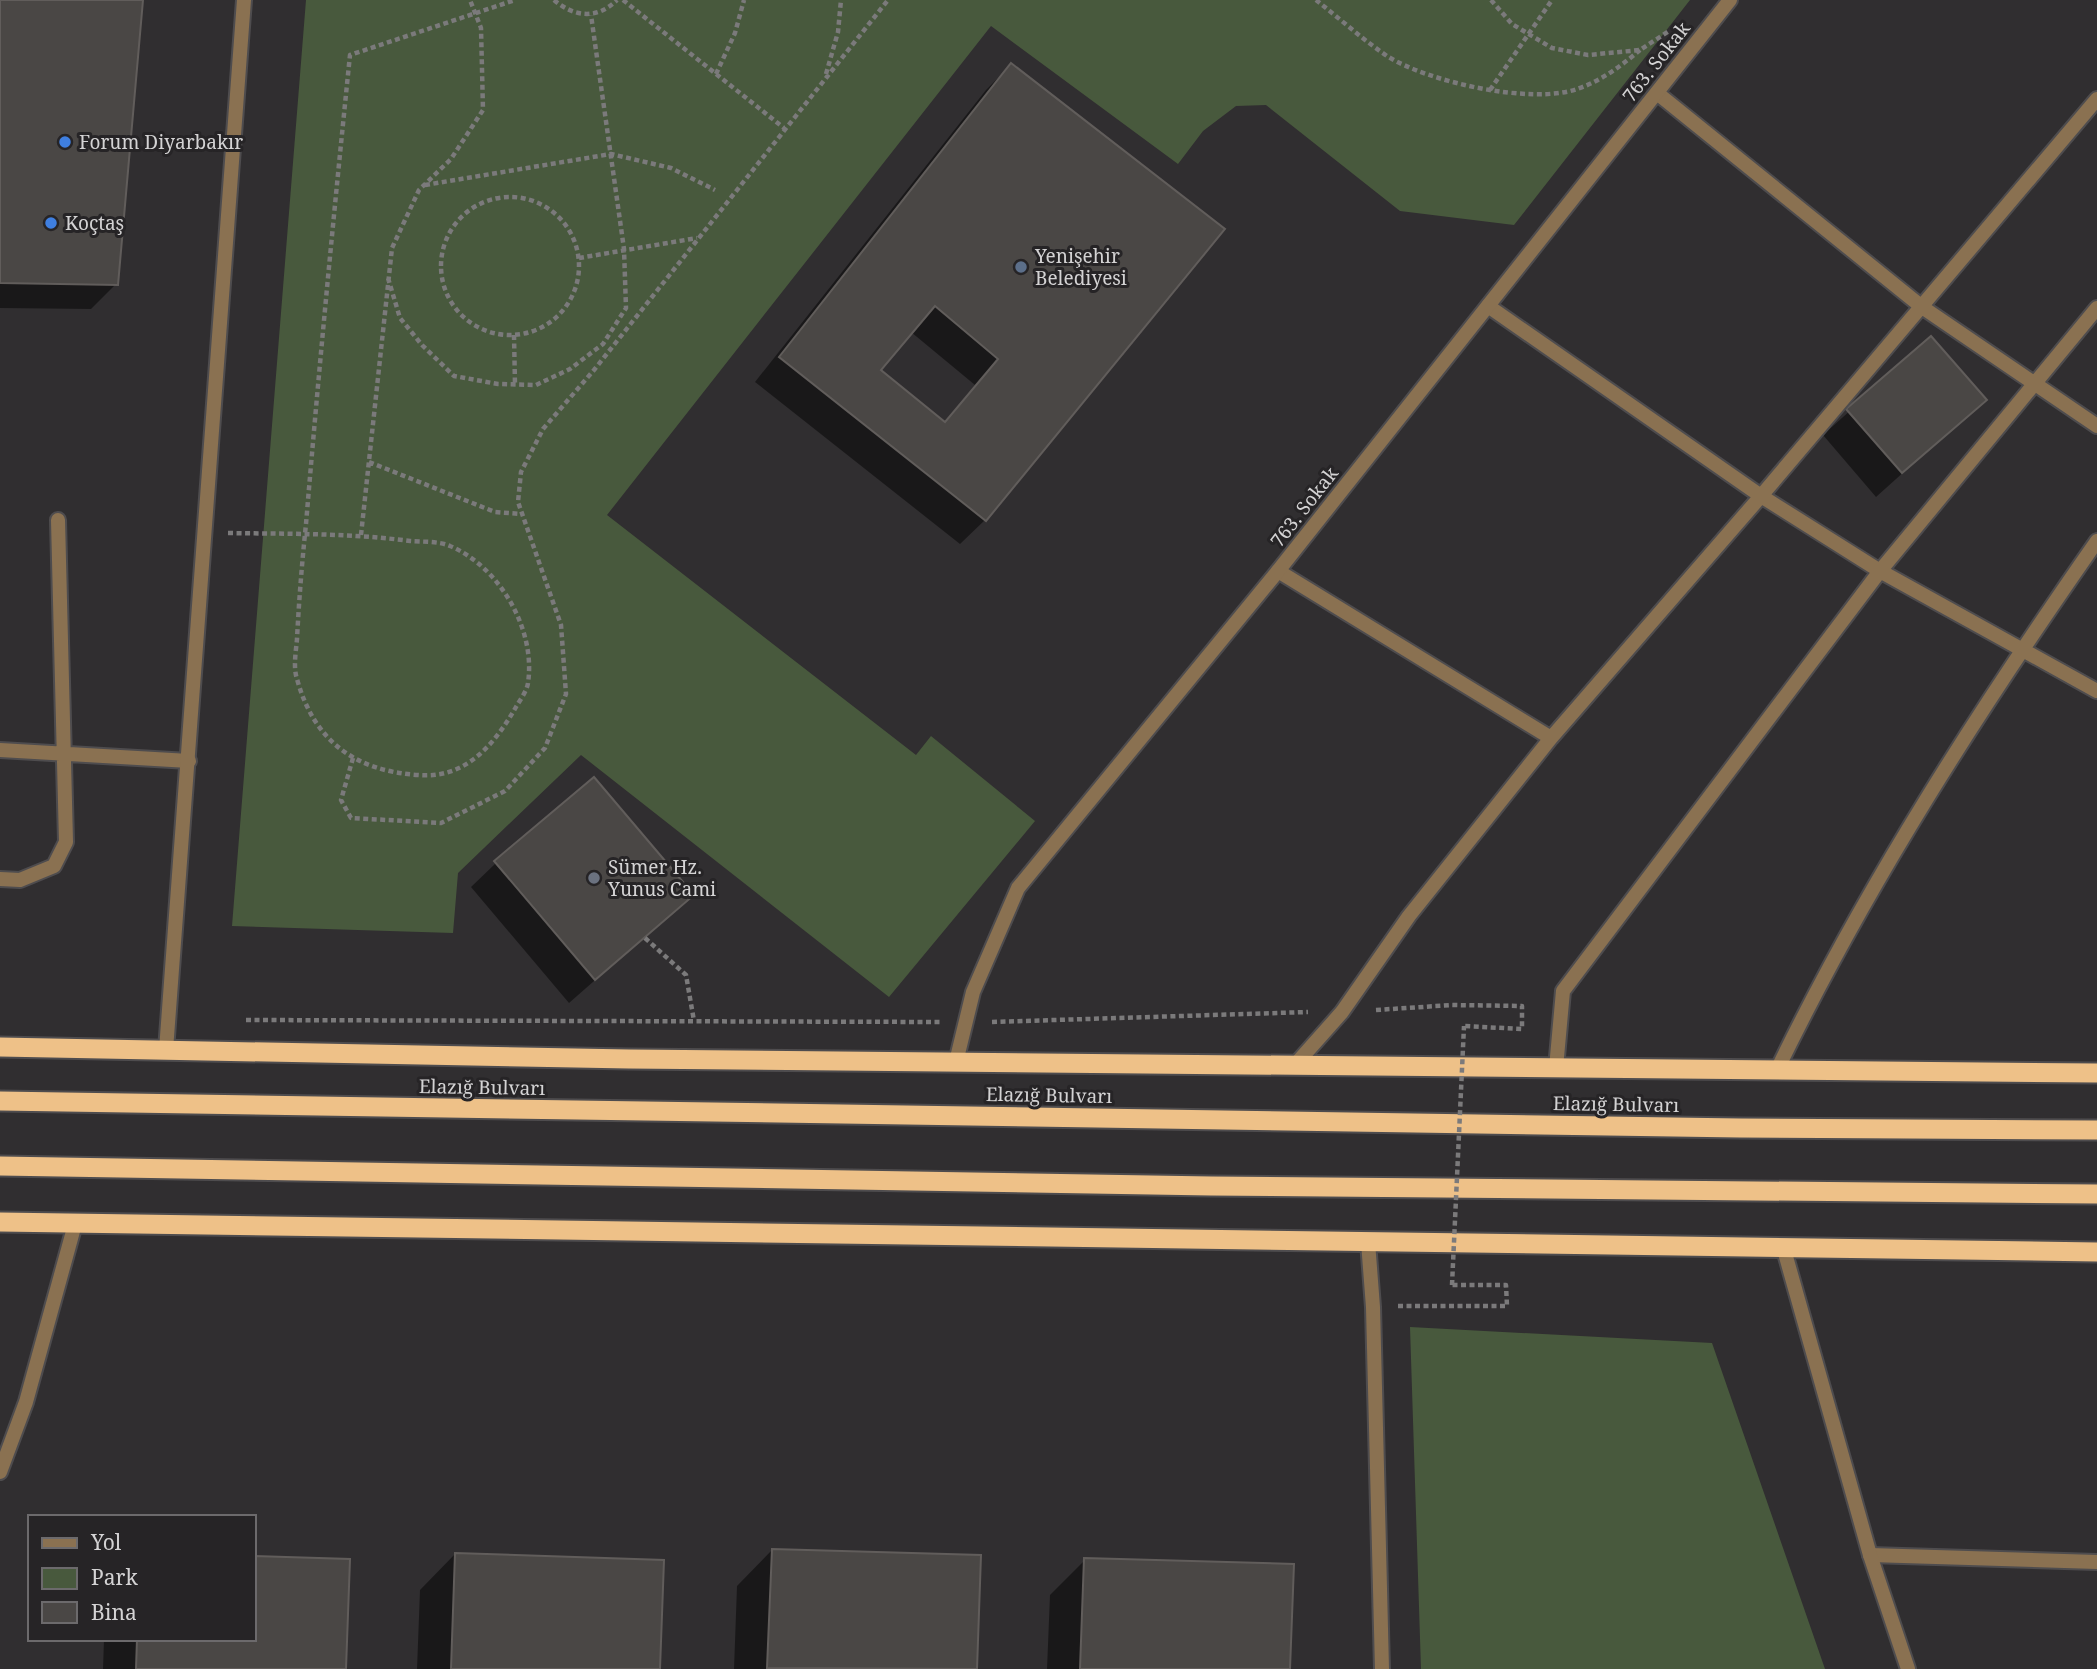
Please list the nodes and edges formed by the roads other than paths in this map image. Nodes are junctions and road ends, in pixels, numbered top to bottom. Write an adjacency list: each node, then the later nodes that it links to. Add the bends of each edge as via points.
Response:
1 (244, 0): 20 (street)
2 (1730, 0): 3 (street, 763. Sokak)
3 (1657, 93): 5 (street, 763. Sokak); 6 (street)
4 (2097, 99): 6 (street)
5 (1488, 306): 10 (street); 13 (street, 763. Sokak)
6 (1922, 307): 8 (street); 10 (street)
7 (2097, 307): 8 (street)
8 (2034, 384): 9 (street); 14 (street)
9 (2097, 426)
10 (1761, 496): 14 (street); 17 (street)
11 (58, 520): 19 (street)
12 (2097, 541): 15 (street)
13 (1278, 571): 17 (street); 24 (street, 763. Sokak, via 1018,888 973,992)
14 (1880, 571): 15 (street); 26 (street, via 1563,991)
15 (2022, 649): 16 (street); 27 (street, via 1827,968)
16 (2097, 691)
17 (1551, 738): 25 (street, via 1409,916 1342,1012)
18 (0, 750): 19 (street)
19 (65, 752): 20 (street); 21 (street, via 66,842 54,866 20,880)
20 (189, 761): 23 (street)
21 (0, 879)
22 (0, 1047): 23 (highway)
23 (166, 1050): 24 (highway)
24 (956, 1062): 25 (highway)
25 (1296, 1065): 26 (highway)
26 (1556, 1068): 27 (highway)
27 (1777, 1070): 28 (highway)
28 (2097, 1073)
29 (0, 1101): 30 (highway, Elazığ Bulvarı, via 1684,1128)
30 (2097, 1130)
31 (0, 1166): 32 (highway, via 1210,1186)
32 (2097, 1194)
33 (0, 1222): 34 (highway)
34 (75, 1224): 35 (highway); 38 (street, via 26,1402)
35 (1368, 1242): 36 (highway); 41 (street)
36 (1783, 1246): 37 (highway); 39 (street)
37 (2097, 1252)
38 (0, 1472)
39 (1870, 1555): 40 (street); 42 (street)
40 (2097, 1562)
41 (1382, 1669)
42 (1908, 1669)

